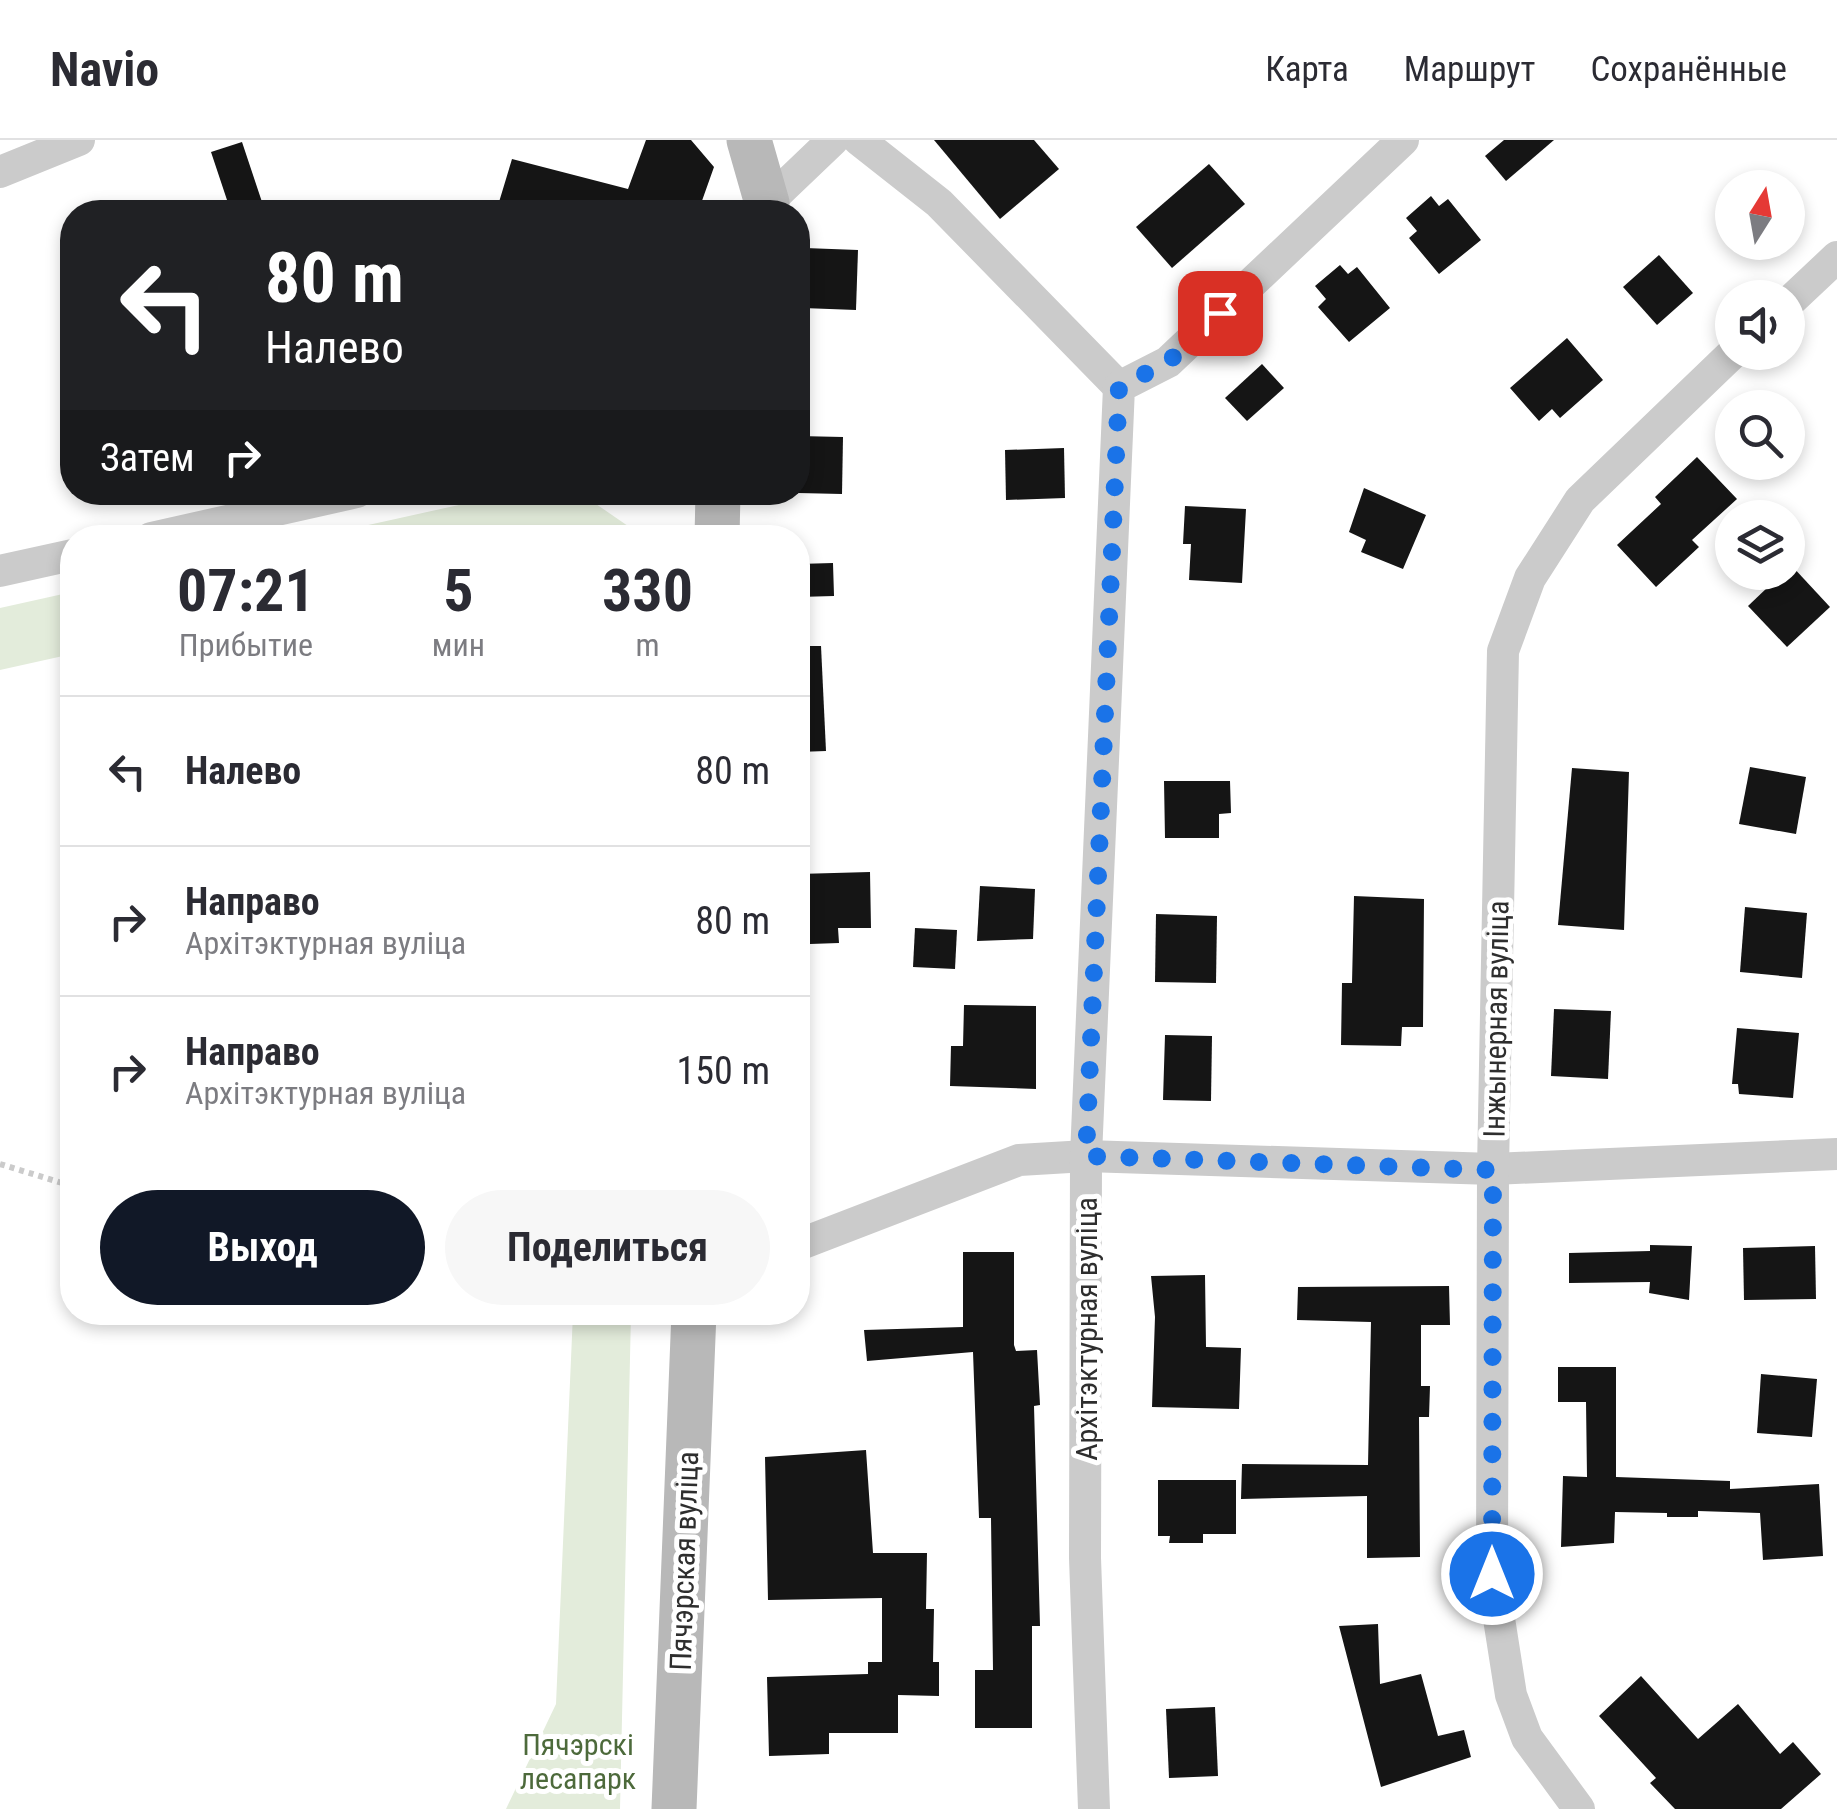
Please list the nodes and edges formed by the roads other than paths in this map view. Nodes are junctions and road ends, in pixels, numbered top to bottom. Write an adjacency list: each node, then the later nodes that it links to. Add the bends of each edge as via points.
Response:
1 (79, 140): 6 (street)
2 (749, 140): 7 (street)
3 (833, 140): 8 (street)
4 (859, 140): 12 (street, via 938,202)
5 (1403, 140): 12 (street, via 1168,362)
6 (0, 172)
7 (763, 200)
8 (773, 200)
9 (1837, 257): 10 (street)
10 (1805, 287)
11 (1715, 370): 19 (street, Інжынерная вуліца, via 1580,500 1530,578 1503,651)
12 (1119, 387): 18 (street, Архітэктурная вуліца)
13 (300, 505): 14 (street)
14 (210, 525)
15 (60, 558): 16 (street)
16 (0, 570)
17 (1837, 1154): 19 (street)
18 (1086, 1156): 19 (street); 20 (street, via 1019,1160); 23 (street, Архітэктурная вуліца, via 1085,1558)
19 (1493, 1170): 24 (street, Інжынерная вуліца, via 1492,1574 1500,1650 1527,1738)
20 (810, 1240)
21 (693, 1325): 22 (street, Пячэрская вуліца)
22 (674, 1809)
23 (1094, 1809)
24 (1579, 1809)

